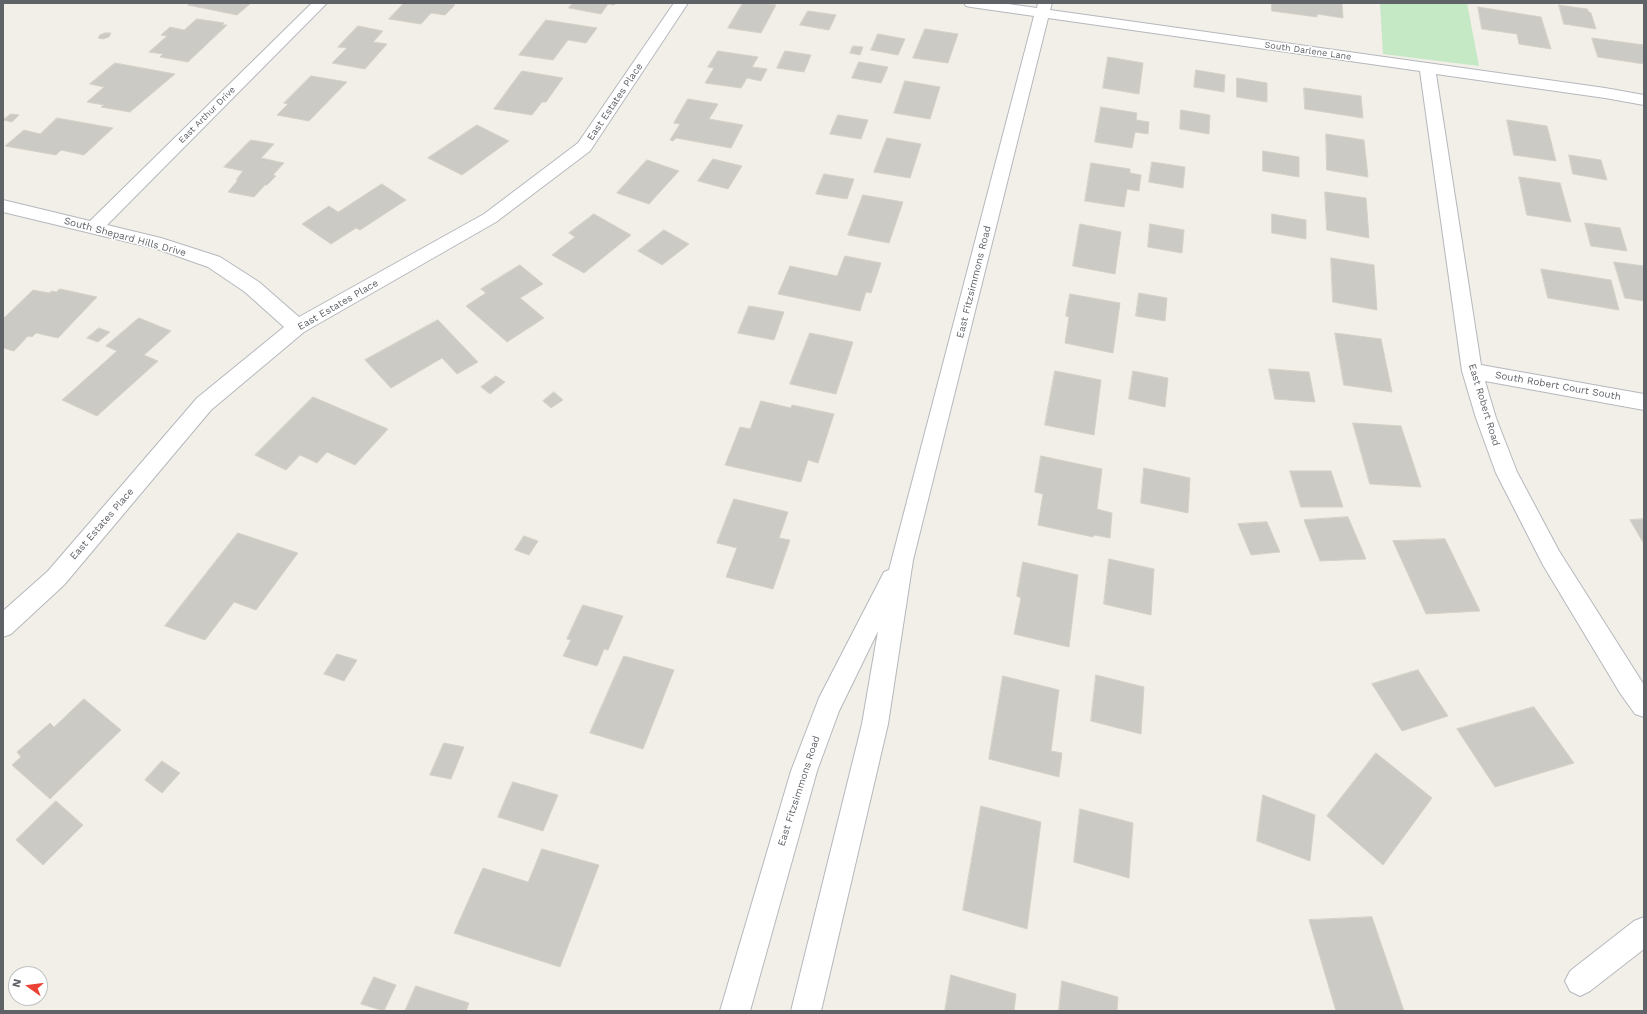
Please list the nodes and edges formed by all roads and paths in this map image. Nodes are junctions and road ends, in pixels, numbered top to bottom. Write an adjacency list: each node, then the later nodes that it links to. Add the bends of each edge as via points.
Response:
1 (320, 3): 8 (street, East Arthur Drive)
2 (681, 3): 9 (street, East Estates Place, via 584,147 490,218)
3 (971, 3): 4 (street, South Darlene Lane)
4 (1044, 8): 5 (street, South Darlene Lane); 12 (street, East Fitzsimmons Road)
5 (1428, 68): 6 (street, South Darlene Lane); 10 (street, East Robert Road)
6 (1644, 100)
7 (3, 206): 8 (street, South Shepard Hills Drive)
8 (94, 227): 9 (street, South Shepard Hills Drive, via 161,244 214,262 252,287)
9 (297, 327): 13 (street, East Estates Place, via 204,404 56,578)
10 (1472, 371): 11 (street, South Robert Court South); 14 (street, East Robert Road, via 1486,418 1507,473 1550,558)
11 (1644, 402)
12 (902, 560): 17 (street, East Fitzsimmons Road, via 828,707 804,771); 18 (street, East Fitzsimmons Road, via 875,724)
13 (3, 626)
14 (1644, 705)
15 (1644, 930): 16 (street)
16 (1580, 981)
17 (735, 1011)
18 (806, 1011)

